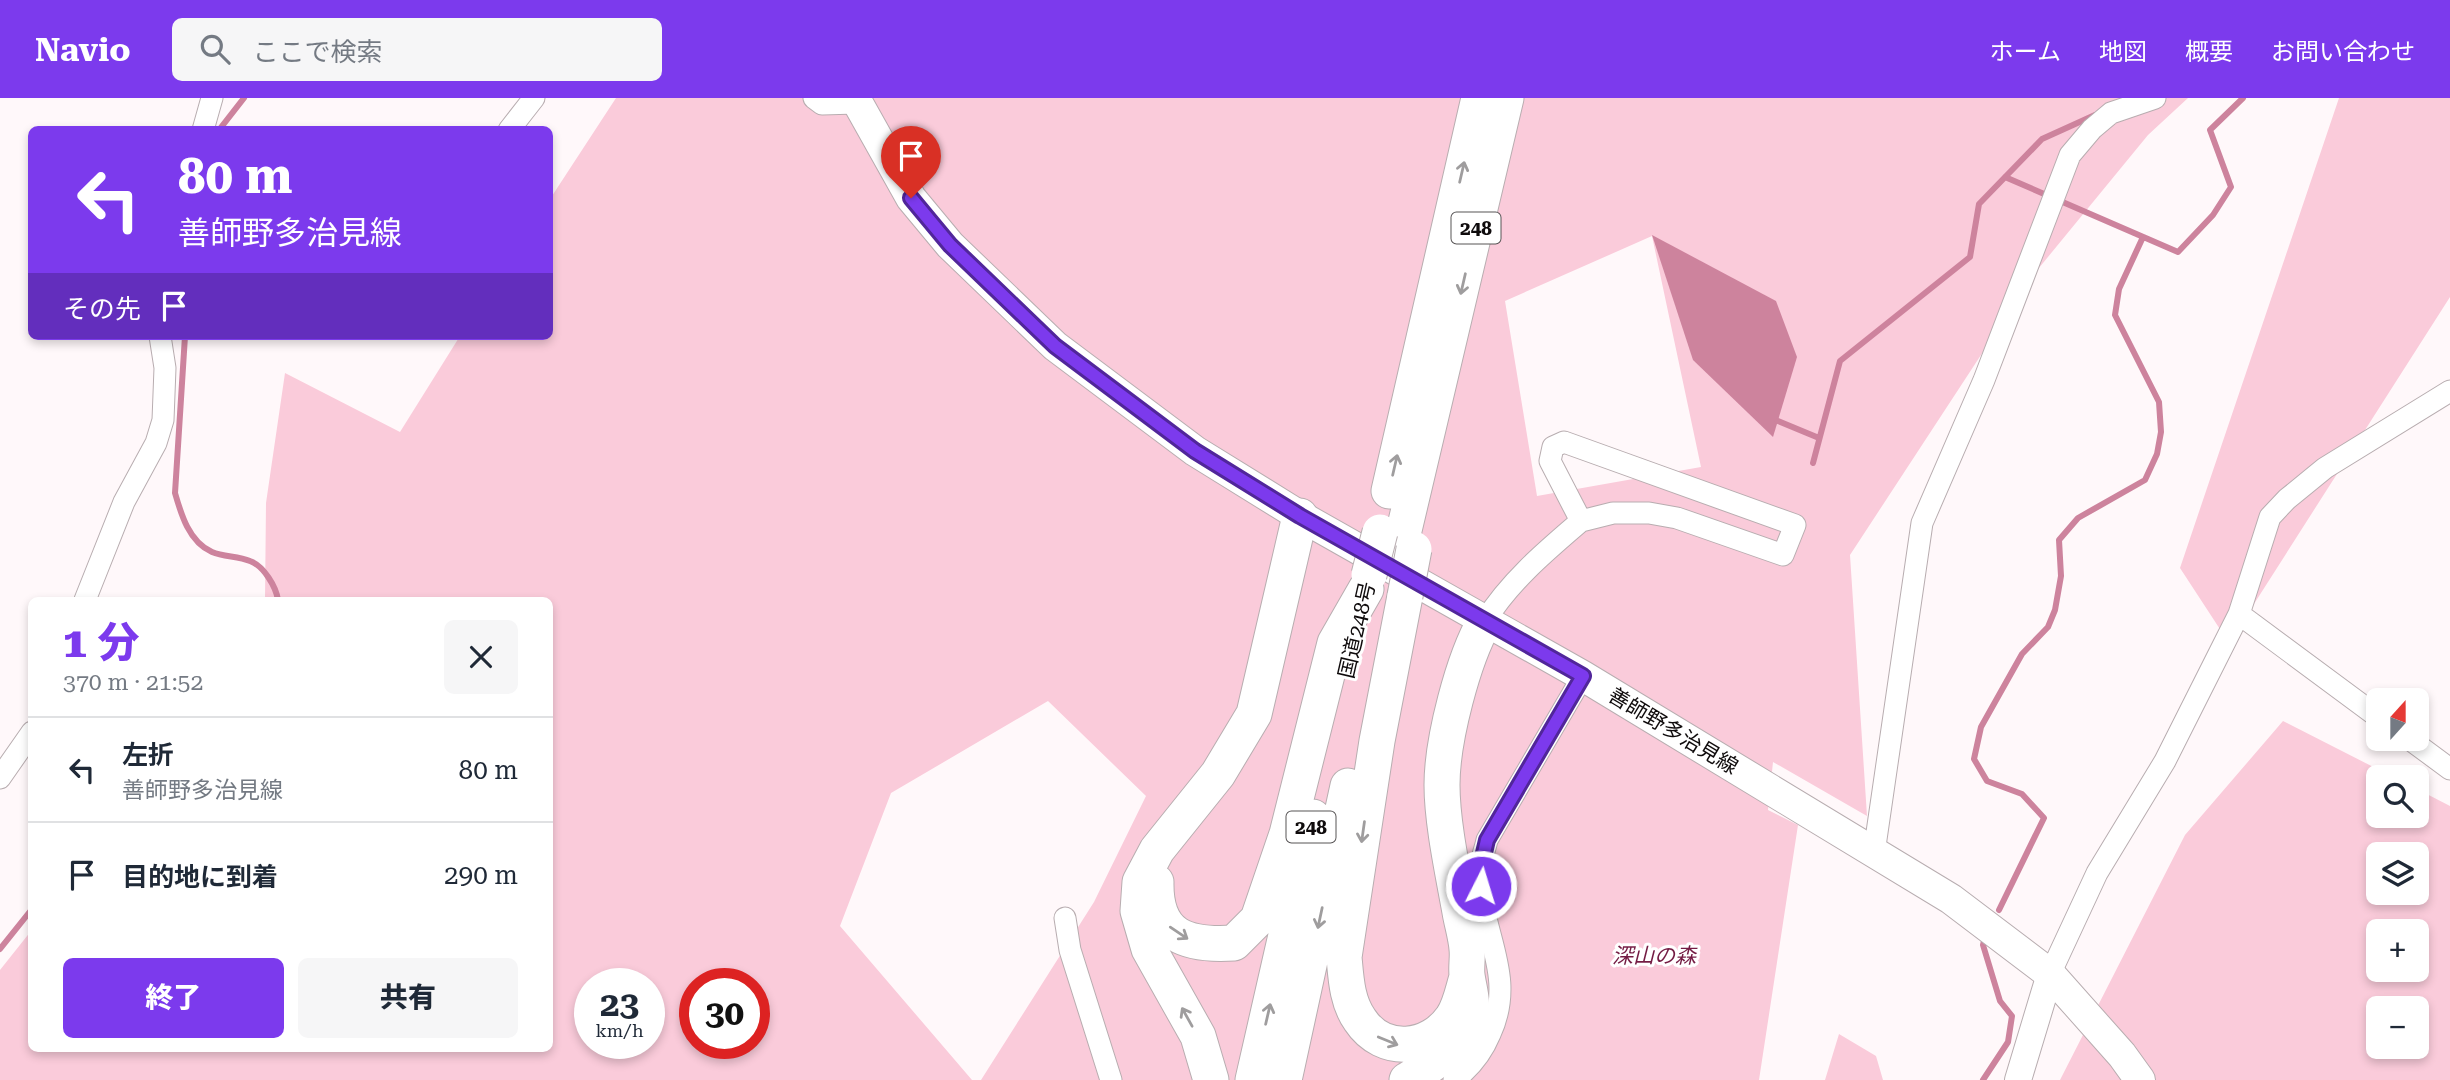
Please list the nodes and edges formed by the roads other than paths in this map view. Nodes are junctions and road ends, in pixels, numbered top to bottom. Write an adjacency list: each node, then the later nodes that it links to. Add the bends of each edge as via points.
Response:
1 (212, 98): 8 (street)
2 (534, 98): 9 (street)
3 (814, 98): 7 (street, via 822,104)
4 (1479, 98): 14 (highway, 国道248号 / 248, one-way to 4)
5 (1506, 98): 14 (highway, 国道248号 / 248, one-way to 14)
6 (2155, 98): 26 (street, via 2111,113 2070,155 1984,380 1922,523)
7 (855, 100): 12 (main road, 善師野多治見線, via 911,198 950,245 1046,337 1195,451)
8 (204, 126)
9 (512, 126)
10 (161, 340): 16 (street, via 165,368 163,420)
11 (2450, 391): 17 (street, via 2325,468 2287,499 2270,517)
12 (1300, 516): 18 (main road, 善師野多治見線); 25 (highway, via 1254,714 1218,774)
13 (1581, 521): 13 (street, via 1550,461 1553,447 1564,442 1794,525 1783,555 1649,513 1613,513); 18 (street, via 1529,567)
14 (1398, 541): 15 (highway, 国道248号 / 248, bridge)
15 (1383, 587): 25 (highway, one-way to 15, via 1156,902 1177,935 1194,942 1234,943 1258,919 1287,834 1335,643); 29 (highway, one-way to 29, via 1377,741 1348,930 1347,990 1360,1020 1376,1036 1397,1046 1421,1042 1441,1031 1454,1016); 32 (highway, 国道248号 / 248, one-way to 15); 33 (highway, 国道248号 / 248, one-way to 33)
16 (86, 597)
17 (2239, 614): 20 (street); 28 (street, via 2165,761 2097,873)
18 (1485, 621): 19 (main road, 善師野多治見線); 29 (highway, via 1463,671 1442,785 1467,948)
19 (1583, 676): 26 (main road, 善師野多治見線); 35 (street, via 1487,840 1480,870 1502,995 1483,1050)
20 (2366, 708)
21 (28, 738): 24 (street)
22 (2426, 751): 23 (street)
23 (2450, 769)
24 (0, 778)
25 (1157, 850): 31 (highway, one-way to 25, via 1198,1036 1149,949 1138,911 1140,883)
26 (1874, 853): 28 (main road, 善師野多治見線, via 1951,899)
27 (1065, 918): 30 (street, via 1070,950)
28 (2050, 974): 36 (street); 37 (main road, 善師野多治見線)
29 (1467, 977): 34 (highway, via 1472,995 1470,1019 1460,1038 1442,1058)
30 (1111, 1080)
31 (1211, 1080)
32 (1253, 1080)
33 (1284, 1080)
34 (1408, 1080)
35 (1454, 1080)
36 (2018, 1080)
37 (2140, 1080)

